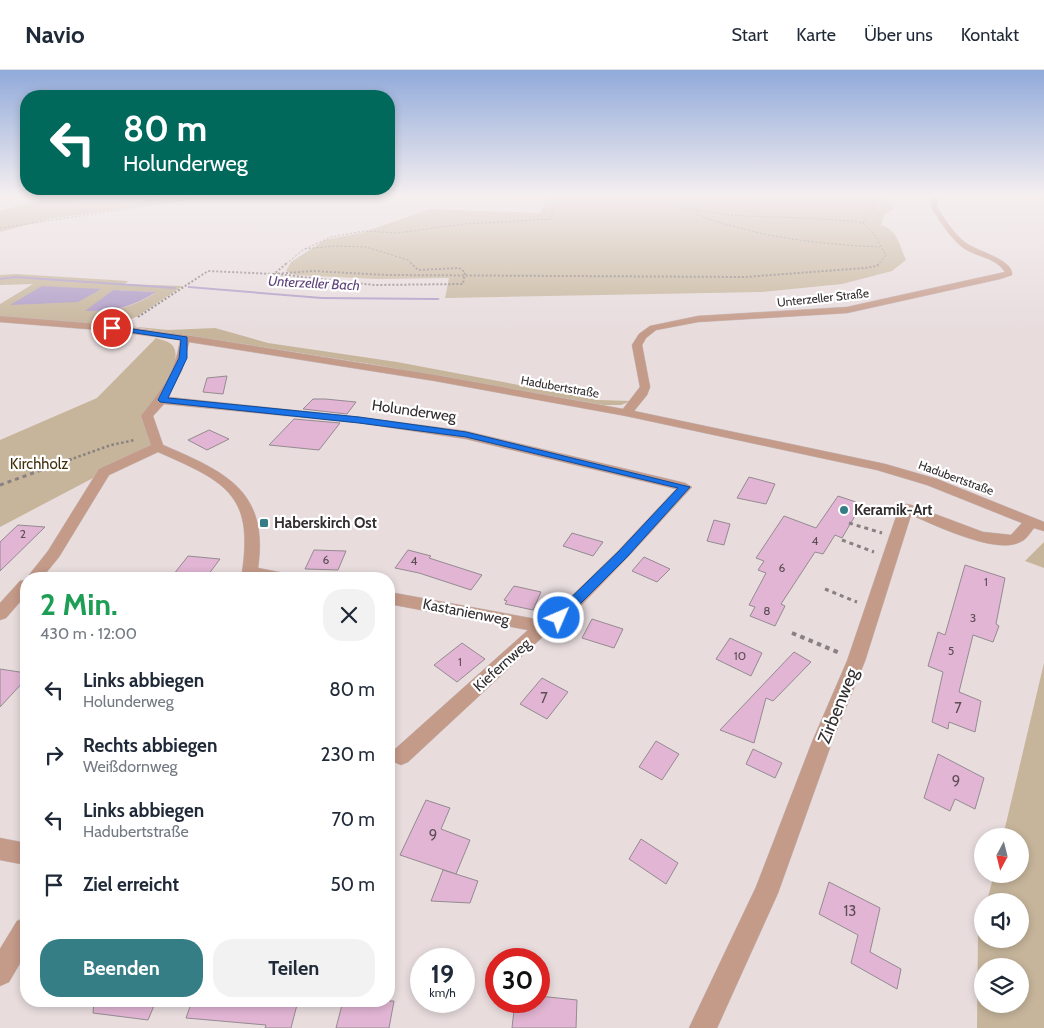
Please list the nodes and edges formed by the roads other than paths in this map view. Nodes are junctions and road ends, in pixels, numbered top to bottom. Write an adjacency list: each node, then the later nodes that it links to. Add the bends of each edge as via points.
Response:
1 (959, 242): 5 (street, Unterzeller Straße, via 1004,265 1010,273 854,309 698,319 653,328 642,336 637,345 645,388)
2 (0, 319): 3 (street, Hadubertstraße, via 59,322)
3 (184, 338): 4 (street, via 183,358); 5 (street, Hadubertstraße, via 435,378)
4 (162, 400): 6 (street, via 147,416); 7 (street, Holunderweg, via 359,420 466,435)
5 (626, 413): 8 (street, Hadubertstraße, via 880,466 932,482)
6 (156, 441): 9 (street, via 104,472 54,554); 10 (street, via 209,470 241,497 254,529)
7 (685, 487): 14 (street, Kiefernweg, via 559,618)
8 (1038, 524): 20 (street, Zirbenweg, via 1015,539 1001,541 906,508 856,660 766,893)
9 (38, 572)
10 (249, 572)
11 (20, 592): 13 (street)
12 (395, 599): 14 (street, Kastanienweg)
13 (0, 614)
14 (543, 627): 15 (street, Kiefernweg)
15 (401, 756)
16 (0, 849): 17 (street)
17 (20, 853)
18 (20, 940): 19 (street)
19 (0, 972)
20 (704, 1028)

